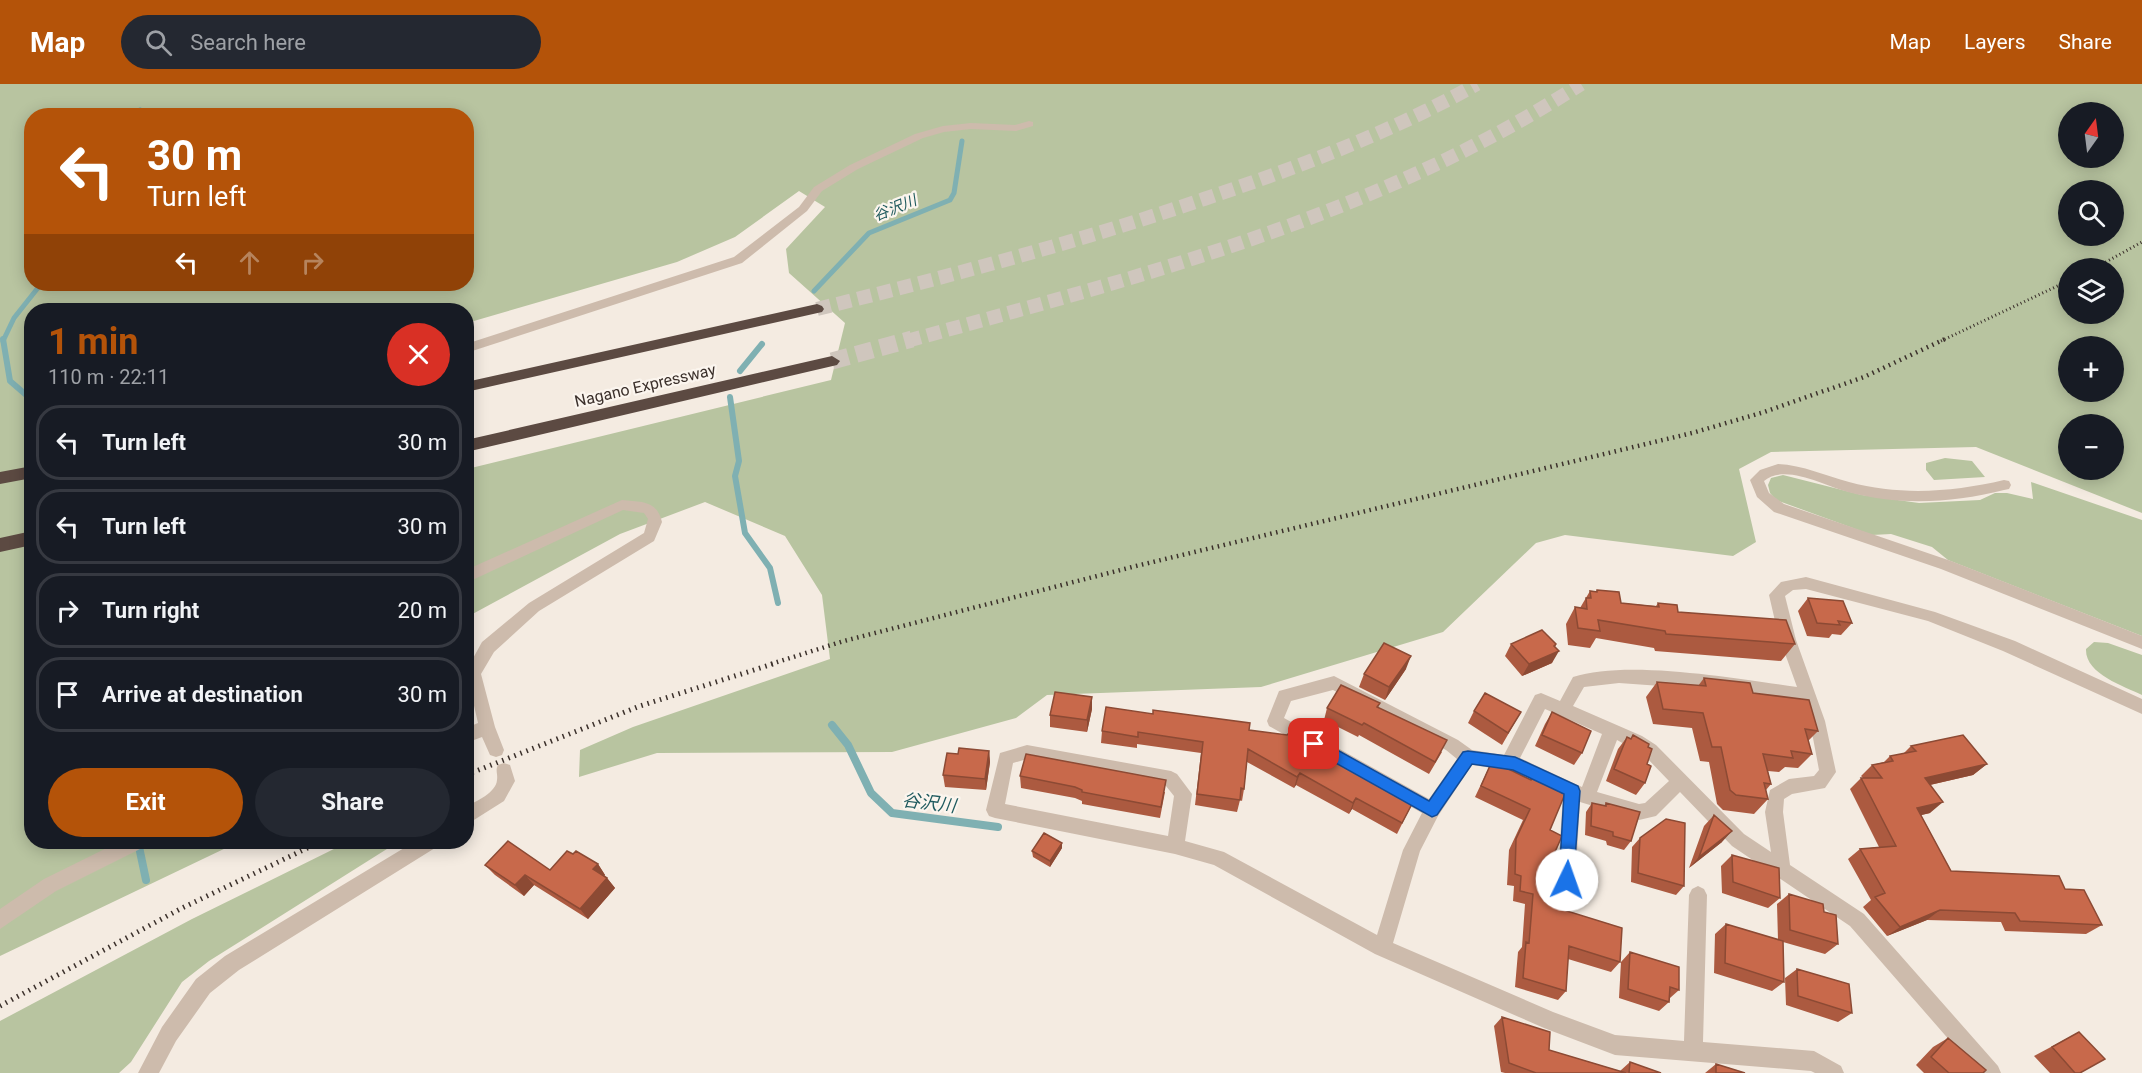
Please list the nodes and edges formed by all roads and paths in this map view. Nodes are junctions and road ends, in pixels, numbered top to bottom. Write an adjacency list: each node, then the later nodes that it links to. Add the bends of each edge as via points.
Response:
1 (1029, 124): 3 (street, via 1016,128 970,126 919,136 818,189 803,210 738,260)
2 (817, 309): 5 (highway)
3 (474, 346)
4 (832, 361): 6 (highway, Nagano Expressway)
5 (474, 385)
6 (474, 444)
7 (24, 474): 8 (highway)
8 (0, 478)
9 (2004, 484): 13 (street, via 1967,495 1910,497 1853,488 1792,470 1763,472 1757,480 1764,499 1779,508 1946,565)
10 (24, 540): 11 (highway)
11 (4, 544)
12 (474, 573): 14 (street, via 622,505 648,508 655,516 656,526 649,537 534,607 488,647)
13 (2142, 643)
14 (474, 672)
15 (474, 678): 19 (street)
16 (1809, 695): 17 (street, via 1787,639 1777,595 1782,587 1795,583 1930,616 2009,646); 18 (street, via 1675,680 1592,676 1578,682); 33 (street, via 1828,772 1819,783 1789,787 1776,795 1774,813)
17 (2142, 707)
18 (1563, 710): 20 (street); 24 (street, via 1541,700)
19 (487, 727): 21 (street); 22 (street)
20 (1612, 730): 26 (street, via 1650,750); 27 (street)
21 (474, 733)
22 (496, 750)
23 (1468, 757): 24 (street); 28 (street); 28 (street, via 1334,683 1285,696 1275,721)
24 (1509, 763): 27 (street)
25 (504, 770): 29 (street, via 506,781 498,796)
26 (1679, 782): 27 (street, via 1650,810 1639,812); 33 (street, via 1738,840)
27 (1579, 794): 35 (street)
28 (1432, 810): 37 (street, via 1412,850)
29 (474, 812)
30 (1175, 846): 30 (street, via 995,810 1006,758 1027,752 1171,779 1183,794); 37 (street, via 1218,858)
31 (120, 849): 36 (street, via 50,885)
32 (418, 849): 39 (street, via 232,963 203,986 169,1034)
33 (1782, 869): 41 (street, via 1857,920)
34 (1698, 895): 38 (street)
35 (1565, 902)
36 (0, 920)
37 (1382, 948): 38 (street, via 1615,1046)
38 (1693, 1053): 40 (street, via 1814,1061)
39 (148, 1073)
40 (1834, 1073)
41 (1991, 1073)

